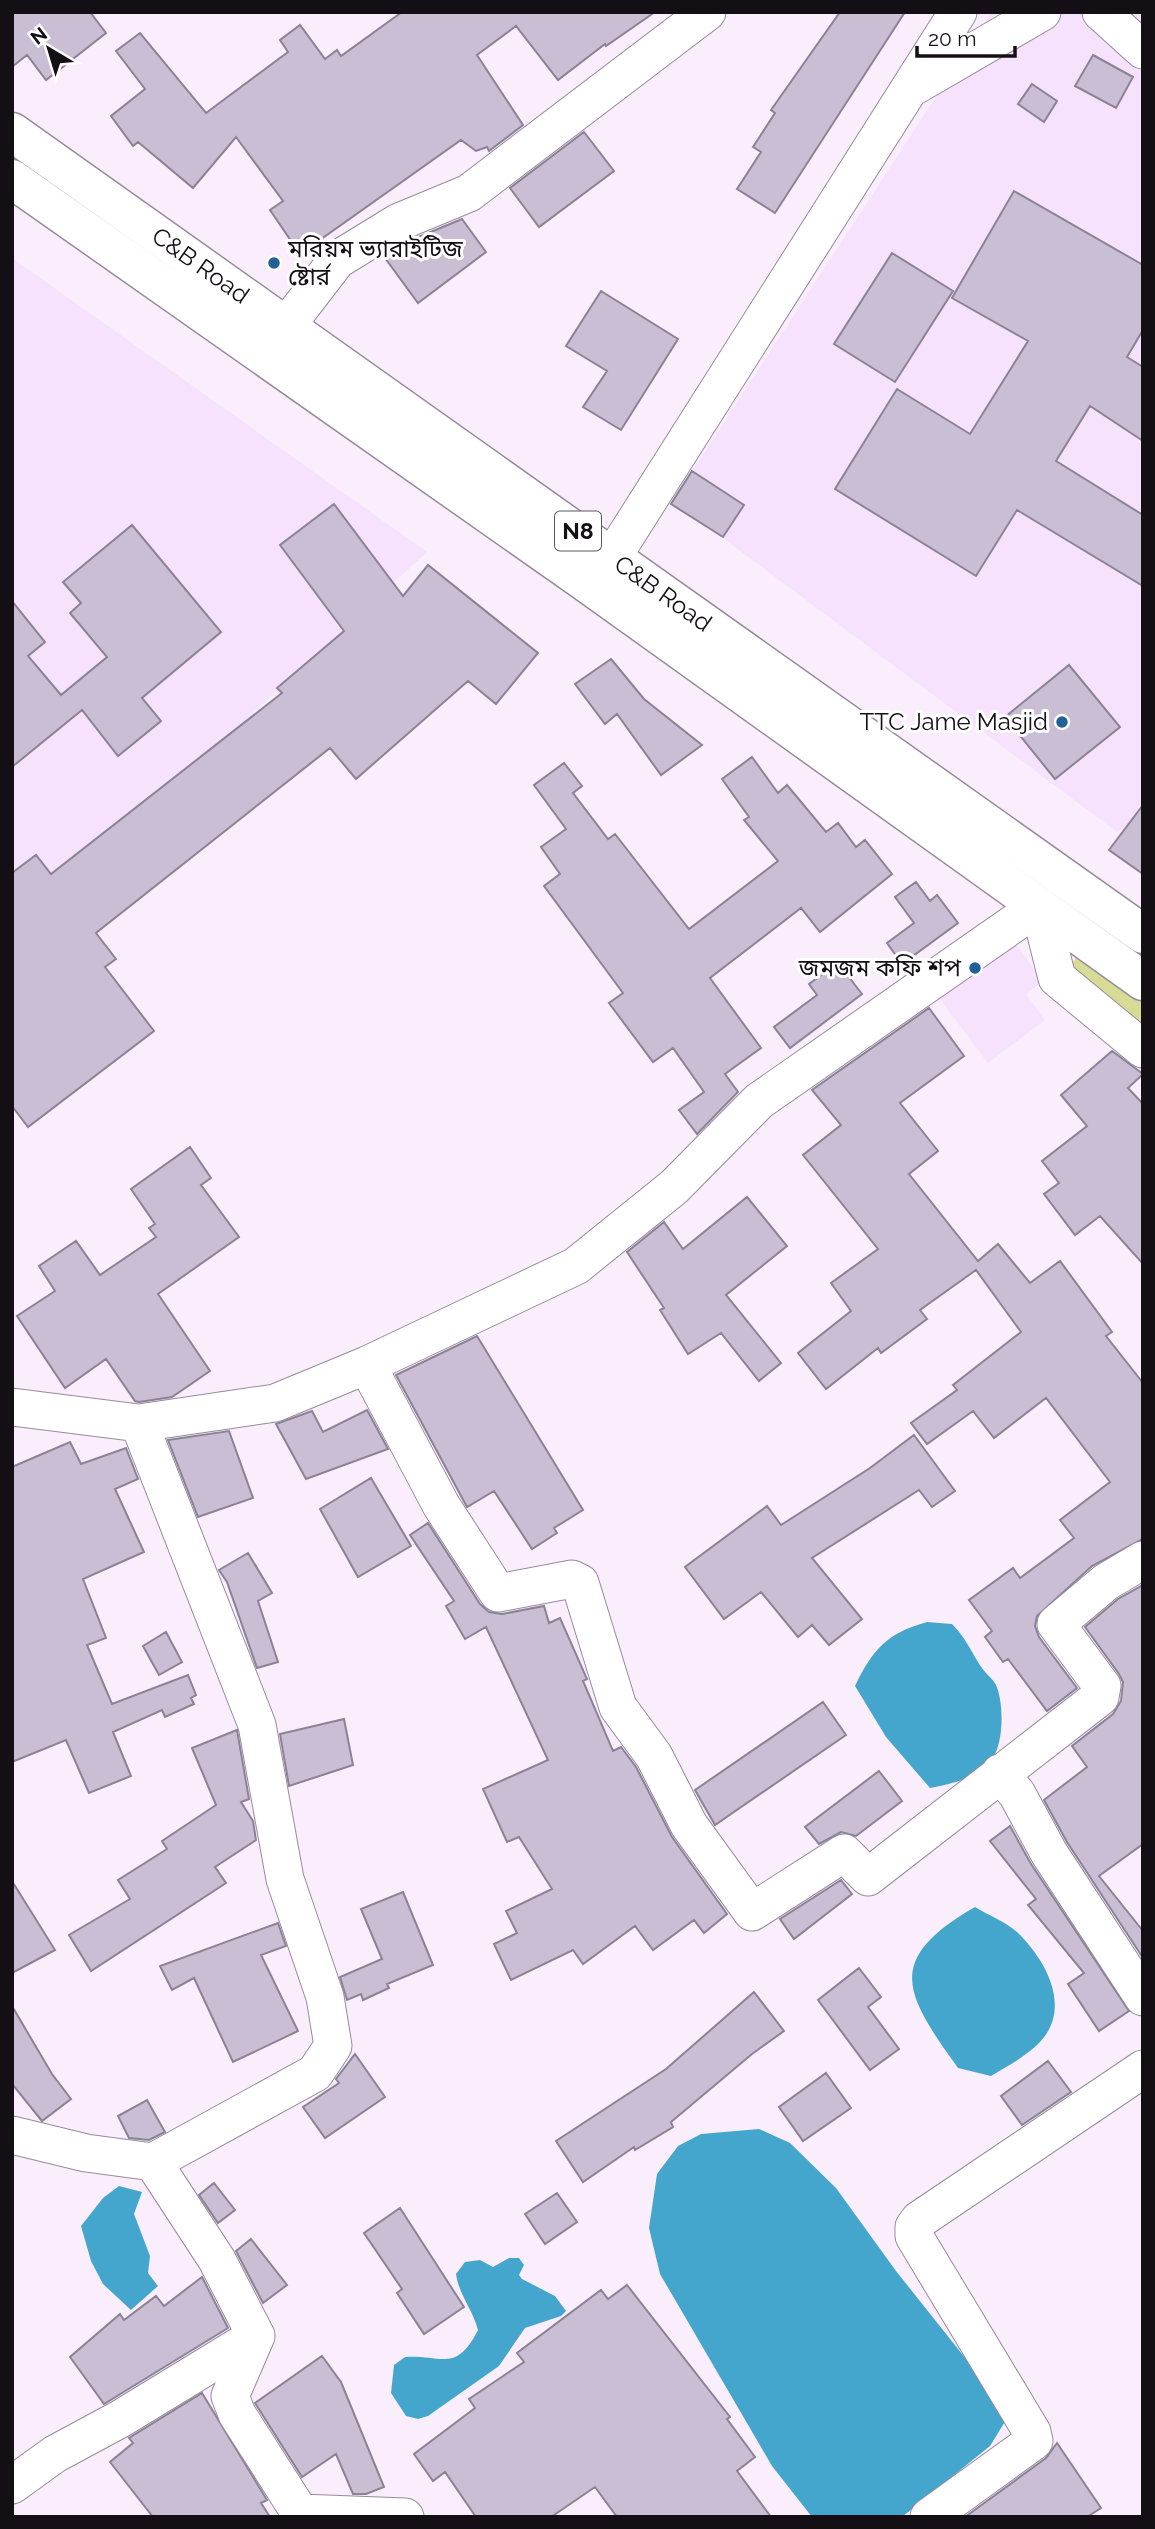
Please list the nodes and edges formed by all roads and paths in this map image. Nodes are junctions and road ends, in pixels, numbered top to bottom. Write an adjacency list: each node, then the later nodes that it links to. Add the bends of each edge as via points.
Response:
1 (707, 12): 9 (street, via 469,193 399,222 337,260)
2 (958, 12): 6 (street)
3 (1042, 12): 6 (street)
4 (1101, 12): 5 (street)
5 (1143, 50)
6 (906, 91): 10 (street)
7 (12, 132): 9 (highway, C&B Road / N8)
8 (12, 179): 11 (highway, C&B Road / N8)
9 (287, 325): 10 (highway, C&B Road / N8)
10 (613, 556): 12 (highway, C&B Road / N8)
11 (1039, 906): 13 (highway, C&B Road / N8); 14 (street, via 1057,978); 15 (street, via 759,1101 674,1187 576,1266)
12 (1143, 934)
13 (1143, 981)
14 (1143, 1049)
15 (368, 1365): 17 (street, via 275,1403); 19 (street, via 441,1505 498,1592 572,1579 580,1583 618,1707 654,1756 689,1825 752,1912 845,1853 868,1877)
16 (12, 1407): 17 (street)
17 (139, 1423): 23 (street, via 257,1725 285,1879 325,1997 332,2046 315,2073)
18 (1143, 1560): 19 (street, via 1106,1582 1056,1624 1103,1692)
19 (1000, 1773): 20 (street)
20 (1143, 1997)
21 (1143, 2069): 27 (street, via 914,2227 914,2236 1034,2441)
22 (12, 2135): 23 (street, via 86,2153)
23 (153, 2162): 24 (street, via 217,2260)
24 (257, 2336): 25 (street, via 55,2454); 26 (street, via 230,2396 300,2513)
25 (12, 2485)
26 (405, 2517)
27 (929, 2517)

